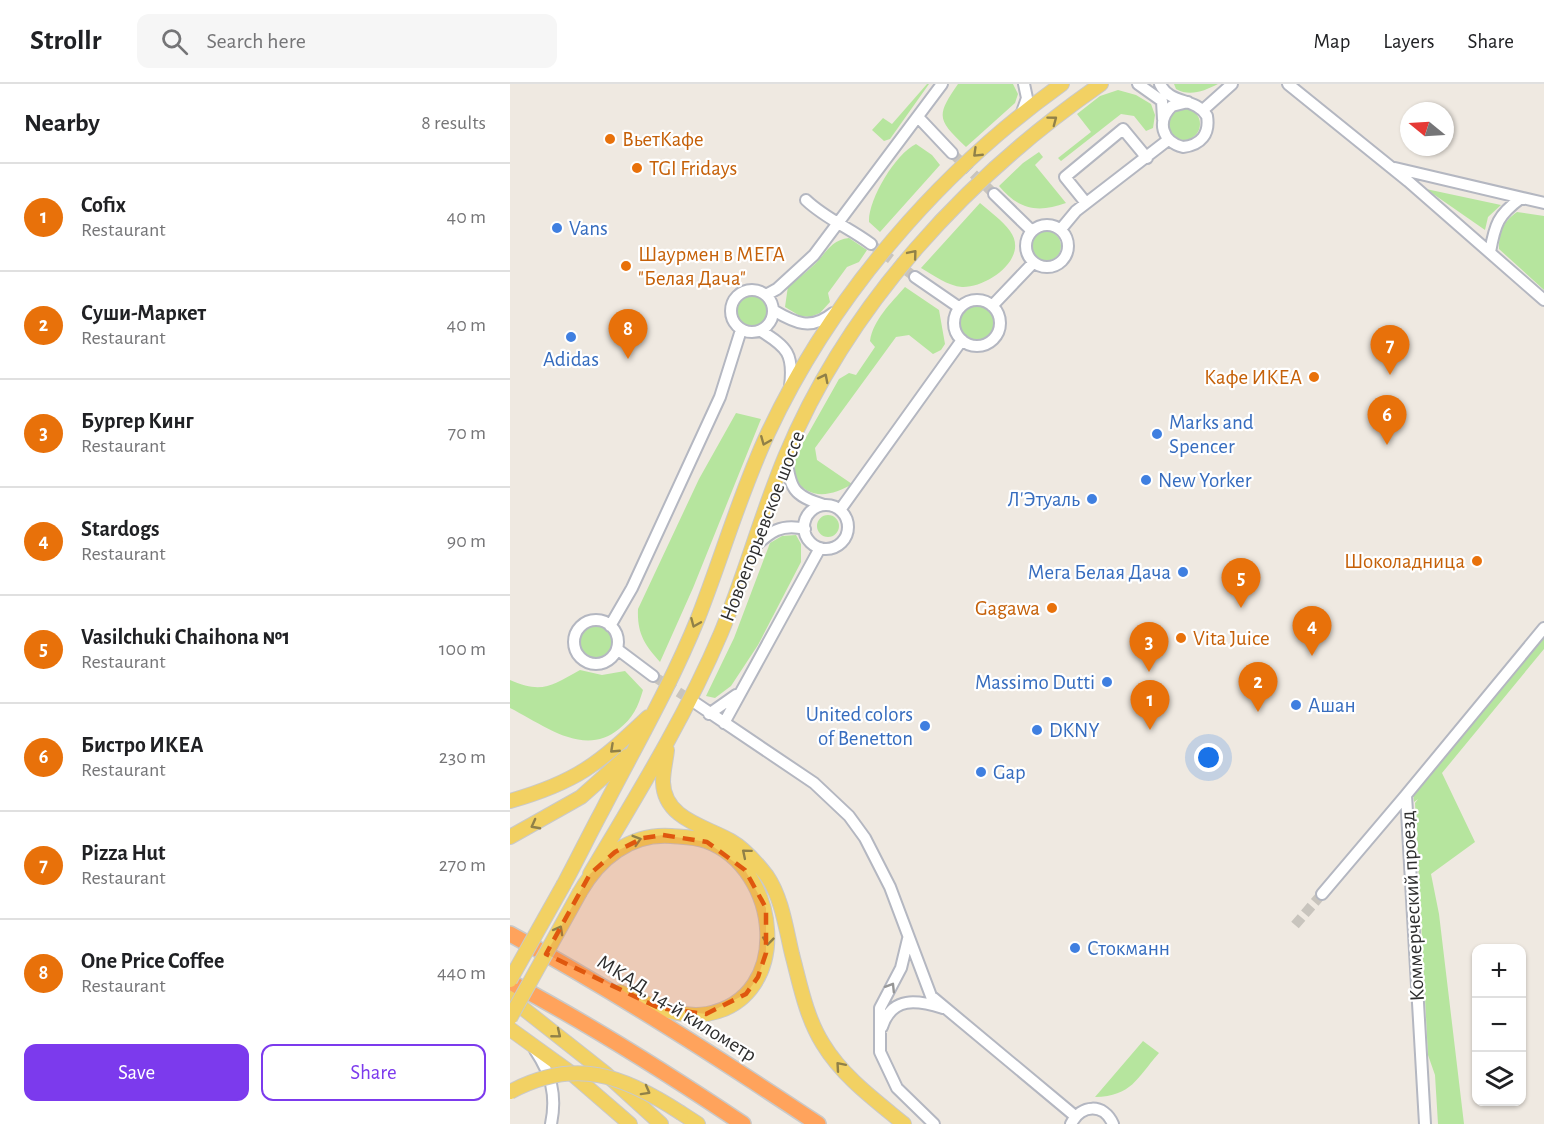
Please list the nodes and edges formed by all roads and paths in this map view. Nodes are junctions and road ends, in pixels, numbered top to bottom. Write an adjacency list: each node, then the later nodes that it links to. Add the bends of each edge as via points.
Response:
1 (942, 84): 13 (street)
2 (1024, 84): 12 (street, via 1027,98)
3 (1062, 84): 12 (main road, Новоегорьевское шоссе)
4 (1107, 84): 9 (street)
5 (1138, 84): 14 (street, via 1162,101)
6 (1160, 84): 10 (street, via 1171,97)
7 (1232, 84): 11 (street)
8 (1288, 84): 18 (street)
9 (1097, 87): 41 (main road, Новоегорьевское шоссе, one-way to 9, via 830,366 875,299 959,202 1000,163)
10 (1188, 102): 11 (street); 14 (street, via 1172,106)
11 (1203, 111): 15 (street, via 1207,130 1199,142 1183,147)
12 (1021, 115): 33 (main road, Новоегорьевское шоссе, one-way to 33, via 941,188)
13 (918, 117): 16 (street); 24 (street)
14 (1163, 119): 15 (street)
15 (1168, 140): 17 (street)
16 (952, 153)
17 (1147, 158): 22 (street); 22 (street, via 1123,129 1065,177)
18 (1391, 167): 20 (street); 28 (street)
19 (994, 194): 26 (street)
20 (1521, 198): 23 (street); 28 (street, via 1498,220)
21 (806, 200): 24 (street, via 823,216)
22 (1086, 203): 25 (street)
23 (1544, 203)
24 (839, 223): 27 (street); 31 (street, via 804,265)
25 (1061, 230): 26 (street, via 1046,224); 29 (street, via 1068,243 1065,258 1053,267)
26 (1032, 231): 29 (street, via 1025,247)
27 (871, 244)
28 (1490, 252): 32 (street)
29 (1033, 263): 34 (street)
30 (915, 277): 35 (street)
31 (766, 295): 36 (street); 37 (street, via 749,290 735,297 730,314)
32 (1544, 300)
33 (845, 303): 36 (street, via 824,321 806,325); 40 (main road, Новоегорьевское шоссе)
34 (992, 306): 35 (street, via 976,300); 39 (street, via 1000,322 994,339 979,346)
35 (960, 308): 39 (street, via 955,325)
36 (773, 310): 38 (street, via 772,318)
37 (741, 330): 38 (street); 47 (street, via 720,397 632,588)
38 (761, 331): 40 (street, via 786,349 792,367)
39 (962, 340): 43 (street)
40 (790, 388): 53 (main road, Новоегорьевское шоссе, one-way to 53, via 767,435 698,618)
41 (785, 456): 42 (street, via 792,487 799,495); 45 (main road, Новоегорьевское шоссе)
42 (824, 505): 43 (street); 44 (street, via 810,513)
43 (840, 510): 46 (street, via 848,524 845,539 838,546)
44 (805, 529): 45 (street, via 779,528); 46 (street, via 807,537)
45 (753, 548): 56 (main road, Новоегорьевское шоссе, via 721,633)
46 (820, 548): 51 (street)
47 (610, 626): 49 (street, via 618,640); 49 (street, via 595,621 581,627 574,642 576,651 588,663 597,664 612,657)
48 (1544, 628): 58 (street, Коммерческий проезд)
49 (617, 649): 50 (street)
50 (653, 676)
51 (742, 689): 54 (street); 55 (street)
52 (691, 700): 54 (street)
53 (657, 710): 57 (main road, Новоегорьевское шоссе); 59 (main road, one-way to 59, via 586,772 540,793)
54 (709, 714): 55 (street)
55 (724, 723): 64 (street, via 814,783 849,816 890,887)
56 (668, 745): 61 (main road, Новоегорьевское шоссе); 83 (main road, one-way to 56, via 859,1087 823,1045 804,1001 778,900 768,878 753,858 733,842 674,810 663,783)
57 (635, 748): 60 (main road, one-way to 60, via 581,797); 66 (main road, Новоегорьевское шоссе, bridge)
58 (1406, 795): 62 (street); 86 (street, Коммерческий проезд)
59 (510, 801)
60 (510, 837)
61 (590, 873): 65 (main road, one-way to 65, via 615,852 643,838 663,835 707,842 736,862 757,886 769,930 758,976 746,994 727,1008 706,1014 659,1008); 69 (main road, Новоегорьевское шоссе, one-way to 61, bridge)
62 (1322, 894)
63 (510, 934): 65 (highway, МКАД, 14-й километр)
64 (908, 939): 68 (street, via 931,996); 71 (street, one-way to 64, via 880,1008 901,968)
65 (594, 980): 73 (highway, МКАД, 14-й километр)
66 (510, 981): 80 (highway, via 573,1016)
67 (510, 998): 78 (main road, one-way to 78, via 605,1073)
68 (949, 1010): 71 (street, via 905,1002 889,1011); 75 (street)
69 (510, 1018)
70 (510, 1029): 72 (main road)
71 (879, 1036): 84 (street, via 883,1061 897,1088)
72 (530, 1042): 76 (street, via 550,1078 554,1095); 77 (main road)
73 (756, 1083): 81 (highway, МКАД, 14-й километр); 82 (main road)
74 (510, 1092): 79 (main road, one-way to 79, bridge, via 561,1073 603,1075 636,1085)
75 (1073, 1120): 85 (street, via 1086,1109 1100,1109)
76 (550, 1124)
77 (630, 1124)
78 (661, 1124)
79 (698, 1124)
80 (743, 1124)
81 (818, 1124)
82 (828, 1124)
83 (904, 1124)
84 (934, 1124)
85 (1113, 1124)
86 (1425, 1124)

